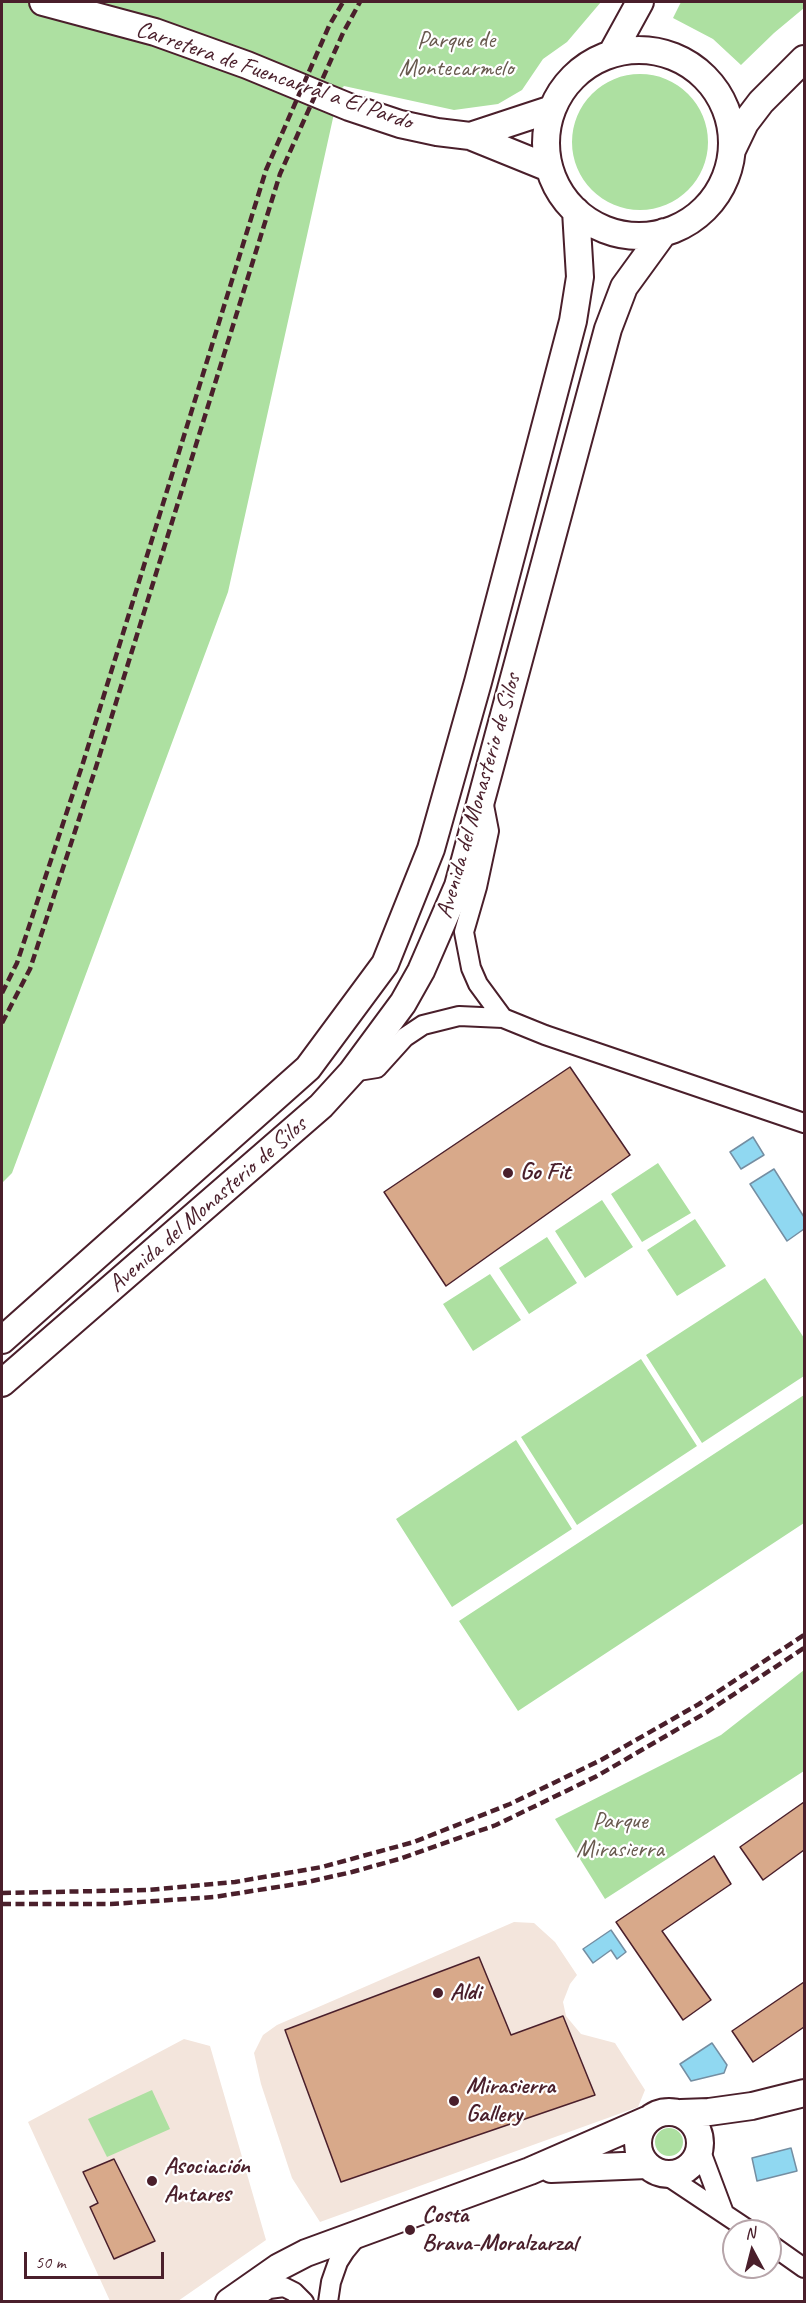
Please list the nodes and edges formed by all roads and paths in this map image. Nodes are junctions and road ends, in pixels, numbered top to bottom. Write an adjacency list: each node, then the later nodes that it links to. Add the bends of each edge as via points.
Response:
1 (43, 2): 6 (street, Carretera de Fuencarral a El Pardo, via 155,32 400,124)
2 (640, 2): 3 (street)
3 (612, 54): 5 (street, via 576,74); 7 (street, via 644,50 675,57 702,74 721,98 731,128)
4 (804, 59): 7 (street, via 761,102 745,123)
5 (552, 109): 6 (street, Carretera de Fuencarral a El Pardo); 8 (street, via 546,138)
6 (471, 136): 8 (street, Carretera de Fuencarral a El Pardo)
7 (732, 151): 10 (street, via 717,193 703,210)
8 (549, 168): 9 (street, via 564,198)
9 (576, 211): 10 (street, via 612,231 633,236); 15 (street, Avenida del Monasterio de Silos, via 580,277 570,332 431,849 385,964 308,1068)
10 (664, 232): 11 (street, Avenida del Monasterio de Silos, via 624,287 608,329)
11 (482, 798): 12 (street, via 489,831 464,932 478,984); 13 (street, Avenida del Monasterio de Silos, via 458,886 425,962 403,1003)
12 (503, 1018): 13 (street, via 459,1016 423,1025 405,1037 377,1068); 14 (street)
13 (352, 1072): 16 (street, Avenida del Monasterio de Silos, via 321,1106)
14 (804, 1123)
15 (2, 1340)
16 (2, 1383)
17 (804, 2093): 18 (street)
18 (752, 2106): 19 (street); 21 (street, via 730,2116)
19 (681, 2113): 20 (street, via 662,2112); 21 (street, via 695,2124)
20 (647, 2120): 22 (street, via 638,2138 641,2157); 23 (street)
21 (700, 2145): 22 (street, via 696,2158 682,2171 672,2174); 24 (street)
22 (655, 2169): 23 (street, via 576,2167); 24 (street)
23 (530, 2171): 26 (street)
24 (724, 2213): 25 (street)
25 (733, 2219)
26 (359, 2233): 29 (street, via 288,2262); 32 (street, via 338,2262)
27 (782, 2252): 28 (street)
28 (804, 2268)
29 (229, 2301)
30 (247, 2301): 31 (street, via 269,2289 284,2287)
31 (304, 2301)
32 (328, 2301)

